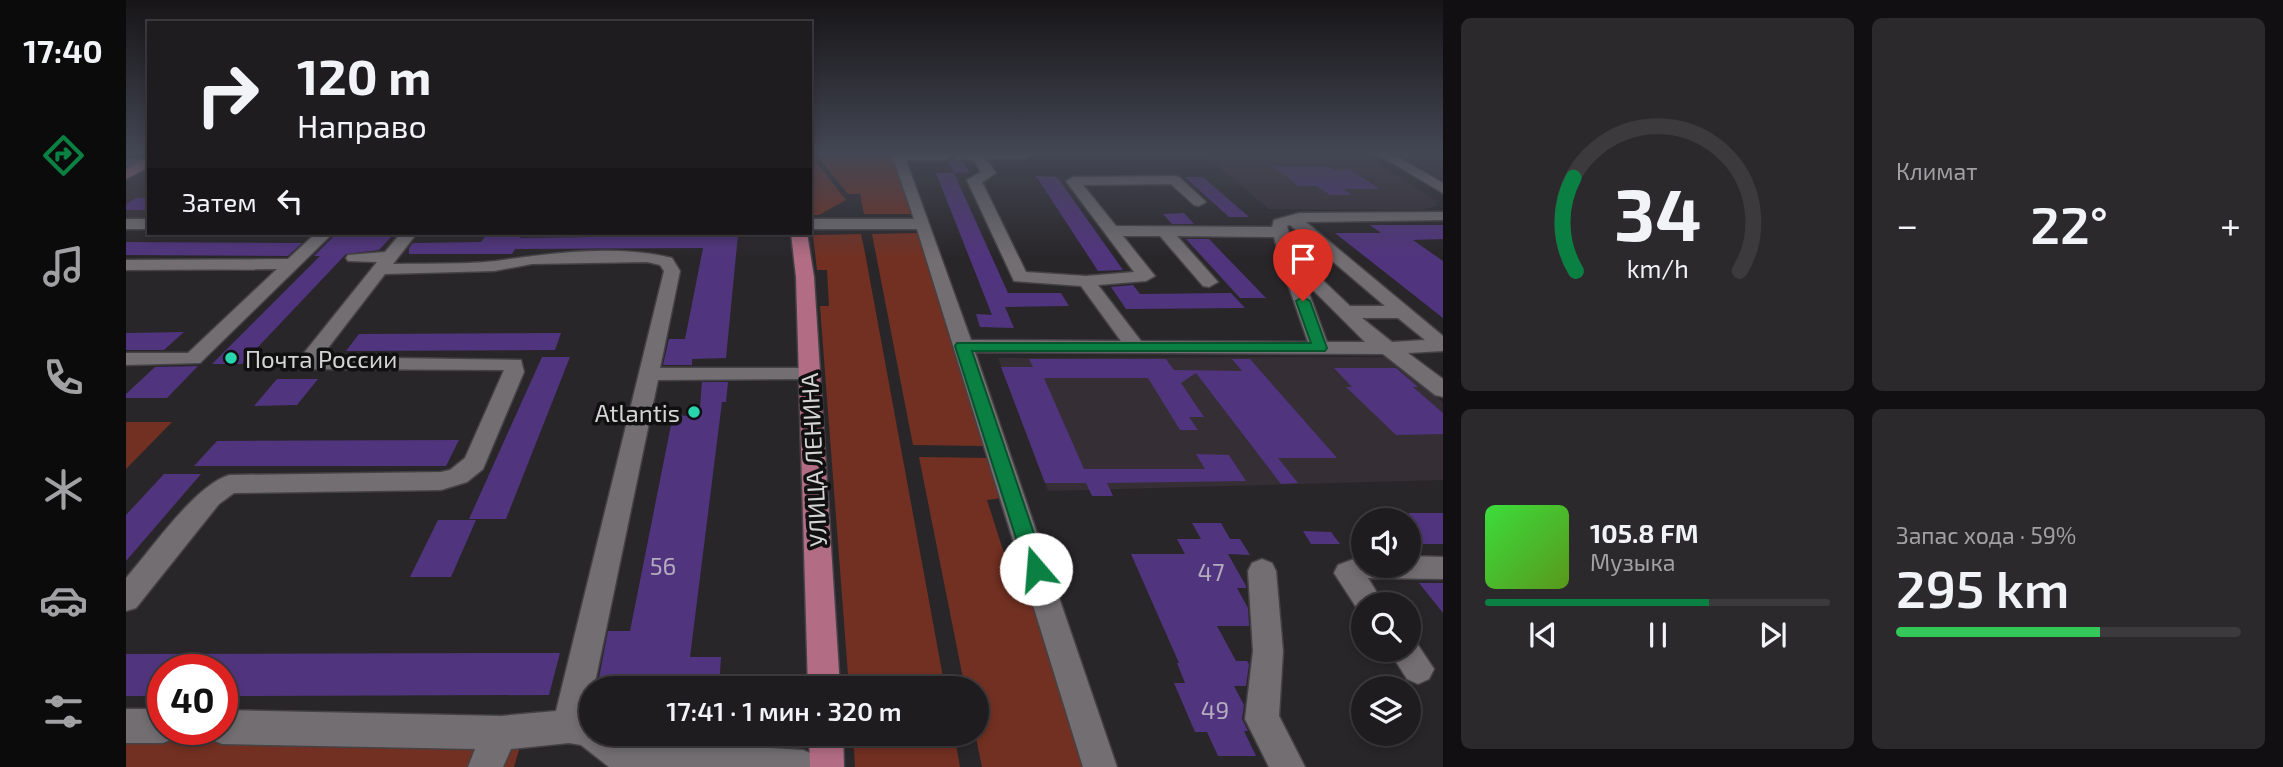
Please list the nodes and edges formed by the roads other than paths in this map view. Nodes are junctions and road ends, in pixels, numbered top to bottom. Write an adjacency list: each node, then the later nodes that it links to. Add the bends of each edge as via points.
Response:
1 (910, 188): 10 (street)
2 (978, 188): 22 (street, via 1020,277)
3 (1078, 188): 12 (street)
4 (1183, 188): 5 (street)
5 (1199, 202)
6 (1443, 216): 11 (street)
7 (126, 224): 8 (street)
8 (147, 224)
9 (812, 224): 10 (street)
10 (923, 224): 27 (street)
11 (1287, 226): 13 (street); 17 (street); 25 (street)
12 (1111, 231): 13 (street); 22 (street, via 1146,276)
13 (1164, 232): 23 (street)
14 (323, 235): 20 (street)
15 (407, 235): 19 (street)
16 (799, 235): 32 (main road, УЛИЦА ЛЕНИНА)
17 (1286, 255): 24 (street); 29 (street)
18 (354, 258): 19 (street)
19 (386, 263): 33 (street, via 494,266 532,259 647,257 666,262 672,271); 38 (street, via 306,363 514,364 475,463 458,476 441,481 229,484 210,497)
20 (292, 264): 21 (street); 31 (street, via 193,359)
21 (126, 265)
22 (1086, 281): 28 (street)
23 (1209, 282)
24 (1345, 312): 25 (street); 30 (street)
25 (1402, 312): 26 (street)
26 (1442, 345): 30 (street)
27 (963, 346): 28 (street); 51 (street)
28 (1136, 347): 29 (street)
29 (1320, 348): 30 (street)
30 (1389, 348): 34 (street)
31 (126, 359)
32 (808, 373): 33 (street); 40 (main road, УЛИЦА ЛЕНИНА)
33 (648, 374): 39 (street)
34 (1443, 390)
35 (1443, 568): 37 (street, via 1362,567 1348,573)
36 (1262, 571): 52 (street, via 1268,651 1262,719)
37 (1361, 592)
38 (126, 599)
39 (594, 676)
40 (823, 676)
41 (126, 726): 42 (street)
42 (147, 726)
43 (238, 727): 45 (street)
44 (579, 731): 45 (street)
45 (501, 733): 48 (street)
46 (607, 746): 49 (street, via 623,756)
47 (826, 746): 50 (main road)
48 (485, 767)
49 (803, 767)
50 (827, 767)
51 (1100, 767)
52 (1288, 767)

